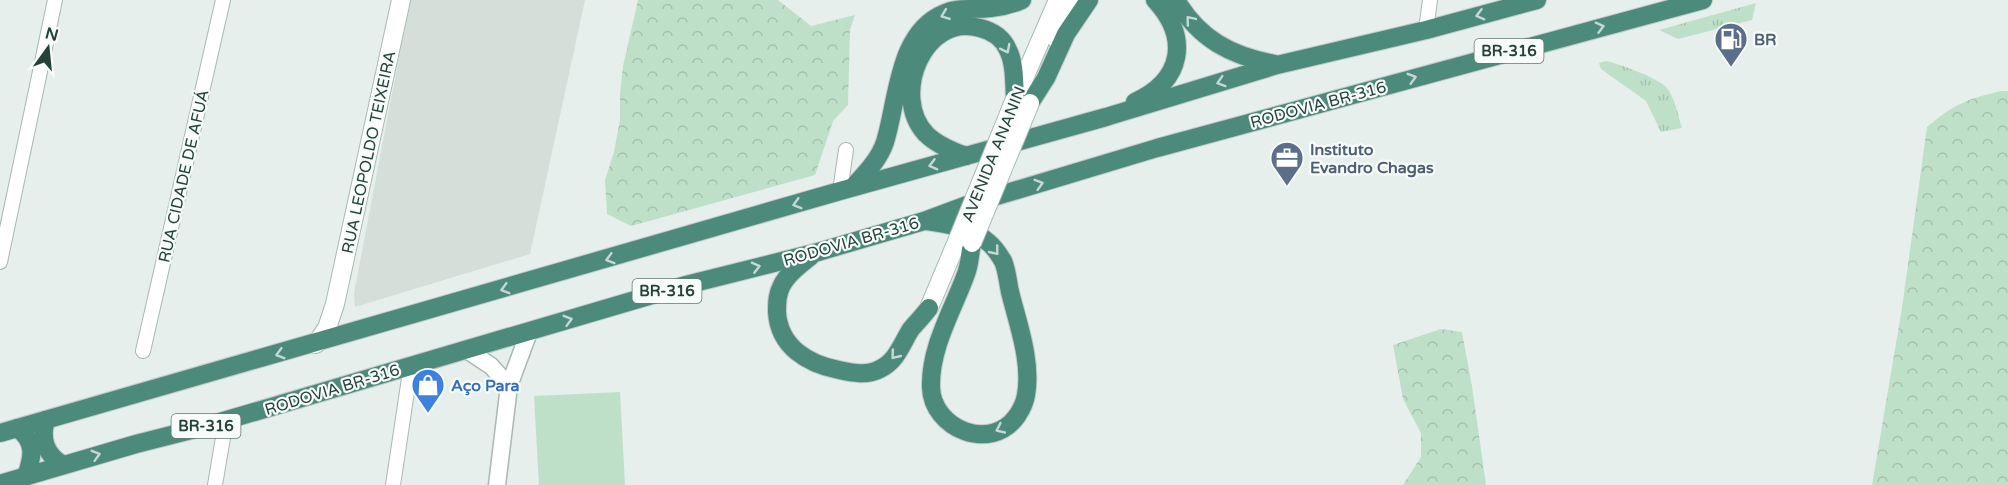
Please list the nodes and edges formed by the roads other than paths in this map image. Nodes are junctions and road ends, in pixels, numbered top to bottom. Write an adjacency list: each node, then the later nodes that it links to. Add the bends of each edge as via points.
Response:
1 (55, 0): 23 (street)
2 (223, 0): 30 (street, RUA CIDADE DE AFUÁ)
3 (401, 0): 24 (main road, RUA LEOPOLDO TEIXEIRA)
4 (1022, 0): 19 (highway, one-way to 19, via 992,8 946,12 931,21 901,69 882,150 868,171)
5 (1058, 0): 15 (main road, AVENIDA ANANIN)
6 (1074, 0): 15 (main road, AVENIDA ANANIN)
7 (1089, 0): 15 (highway, via 1066,34 1046,78)
8 (1155, 0): 16 (highway, via 1177,38 1173,70 1148,96)
9 (1176, 0): 14 (highway, one-way to 9, via 1242,56 1204,36)
10 (1430, 0): 13 (street)
11 (1537, 0): 13 (highway, BR-316, one-way to 13)
12 (1703, 0): 20 (highway, RODOVIA BR-316 / BR-316, one-way to 12, via 1158,148)
13 (1426, 30): 14 (highway, BR-316)
14 (1277, 65): 16 (highway, BR-316, one-way to 16)
15 (1023, 101): 18 (highway, one-way to 15, via 927,135 912,107 910,93 916,69 936,36 957,26 971,25 993,32 1008,50); 21 (main road, AVENIDA ANANIN, bridge)
16 (1106, 117): 18 (highway, BR-316)
17 (846, 150): 19 (street)
18 (966, 156): 19 (highway, BR-316, one-way to 19)
19 (847, 189): 26 (highway, BR-316, one-way to 26)
20 (924, 221): 21 (highway, one-way to 21, via 969,230 990,244 1003,261 1025,352 1026,395 1012,422 981,434 954,427 942,417 931,386 936,348 967,271); 22 (highway, RODOVIA BR-316 / BR-316)
21 (965, 241): 25 (main road, AVENIDA ANANIN)
22 (818, 252): 25 (highway, one-way to 22, via 892,360 880,369 857,374 812,361 783,337 777,301 782,284); 27 (highway, RODOVIA BR-316 / BR-316, one-way to 22, via 686,285)
23 (0, 262)
24 (335, 304): 26 (main road, via 341,318); 28 (main road, RUA LEOPOLDO TEIXEIRA, via 327,328)
25 (929, 308)
26 (356, 331): 28 (highway, BR-316)
27 (529, 332): 29 (highway, RODOVIA BR-316 / BR-316); 32 (street)
28 (316, 344): 33 (highway, BR-316, one-way to 33)
29 (467, 350): 31 (highway, RODOVIA BR-316 / BR-316); 32 (street, via 491,366)
30 (143, 351)
31 (411, 365): 34 (highway, RODOVIA BR-316 / BR-316); 40 (street)
32 (509, 386): 41 (street)
33 (46, 420): 35 (highway, BR-316); 36 (highway, via 46,448)
34 (226, 420): 36 (highway, RODOVIA BR-316 / BR-316, one-way to 34); 39 (street)
35 (8, 431): 37 (highway, via 26,436 31,447 33,458)
36 (63, 465): 37 (highway, RODOVIA BR-316 / BR-316)
37 (26, 476): 38 (highway, RODOVIA BR-316 / BR-316)
38 (0, 484)
39 (215, 485)
40 (393, 485)
41 (497, 485)

